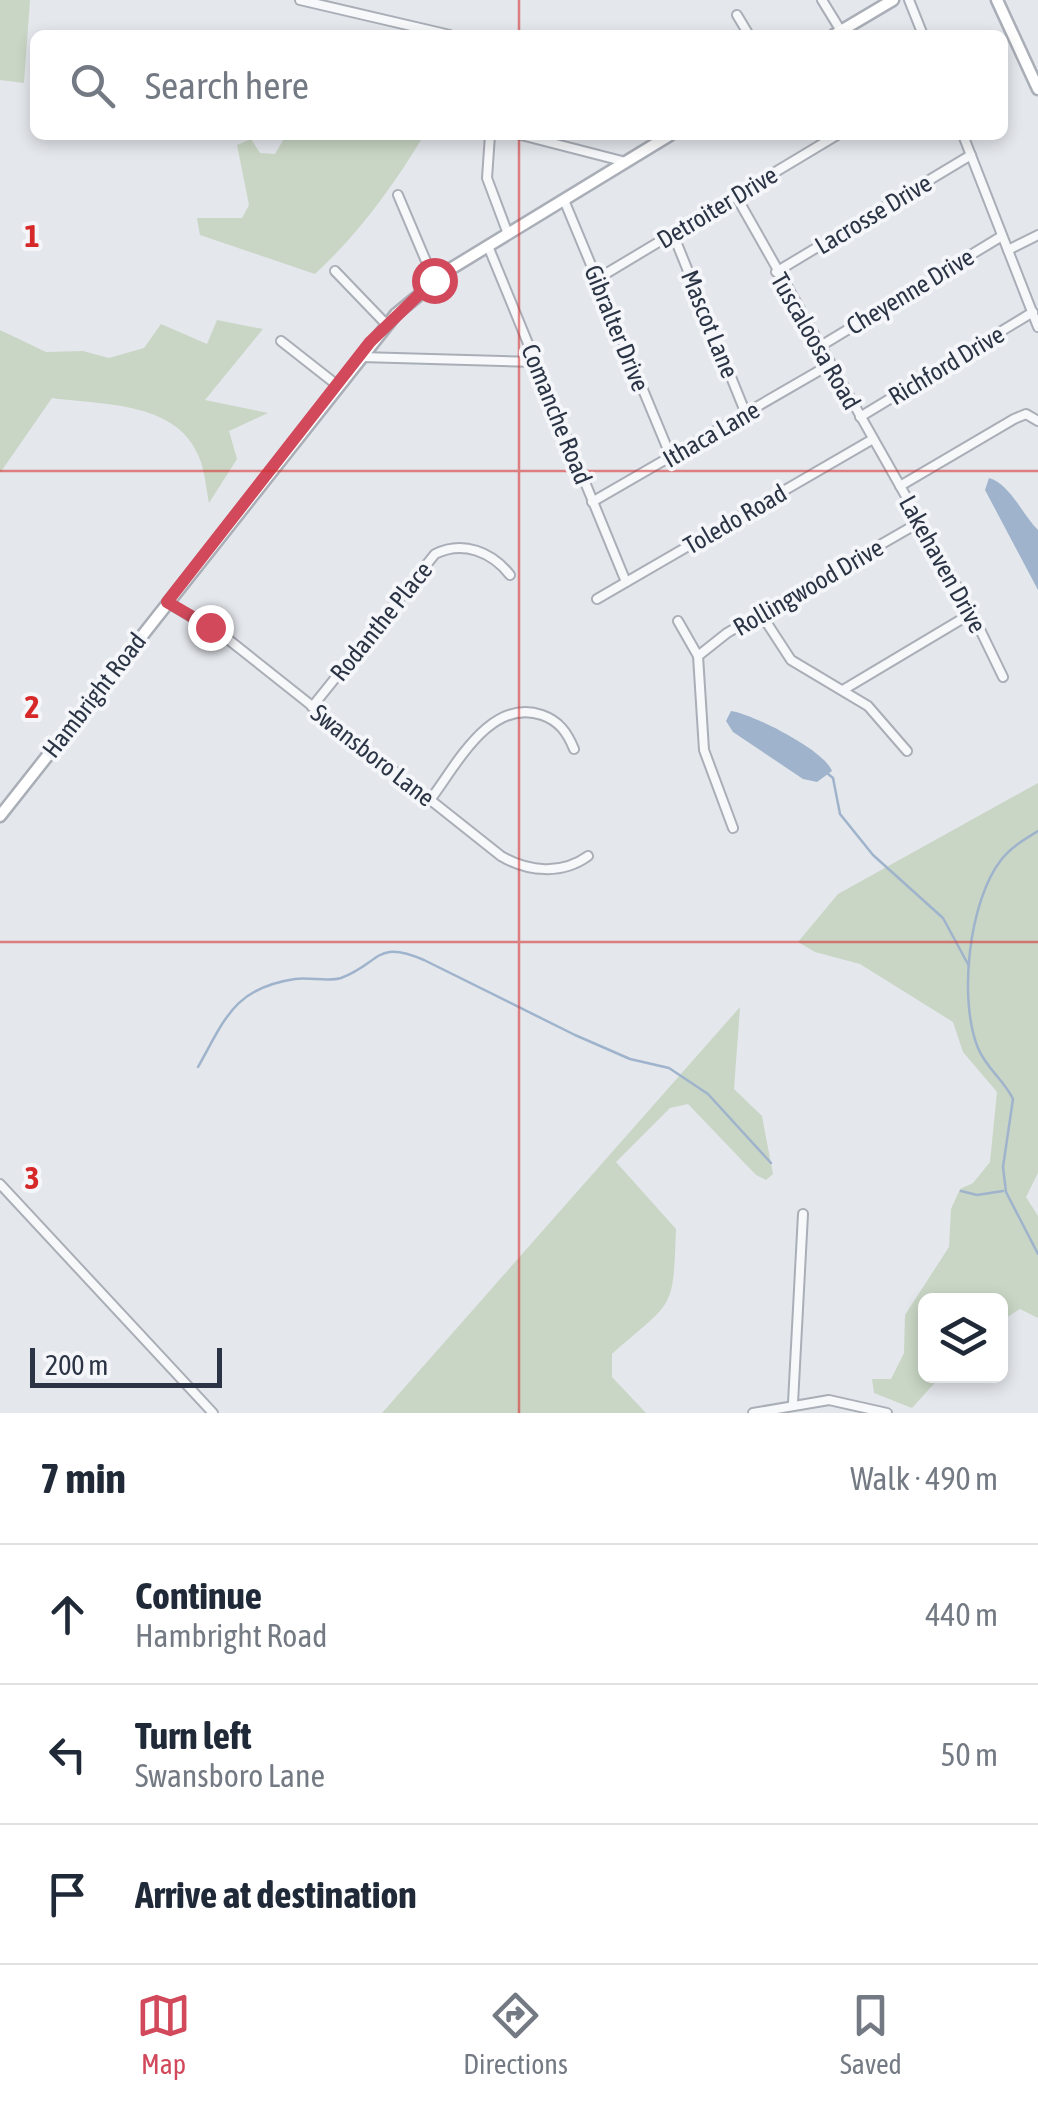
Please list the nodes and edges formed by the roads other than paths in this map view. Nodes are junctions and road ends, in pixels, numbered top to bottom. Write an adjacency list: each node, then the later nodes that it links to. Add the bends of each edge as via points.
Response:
1 (300, 0): 7 (street)
2 (822, 0): 9 (street)
3 (893, 0): 10 (main road)
4 (909, 0): 11 (street)
5 (997, 0): 12 (main road)
6 (737, 14): 8 (street)
7 (429, 30)
8 (745, 30)
9 (837, 30)
10 (843, 30)
11 (921, 30)
12 (1038, 89)
13 (490, 140): 23 (street, via 487,178)
14 (541, 140): 19 (street)
15 (662, 140): 19 (main road, Hambright Road)
16 (829, 140): 21 (street, Detroiter Drive)
17 (965, 140): 18 (street)
18 (970, 155): 26 (street); 30 (street, Lacrosse Drive)
19 (626, 162): 22 (main road, Hambright Road)
20 (398, 195): 32 (street)
21 (736, 196): 24 (street, Detroiter Drive); 30 (street, Tuscaloosa Road)
22 (564, 200): 23 (main road, Hambright Road); 31 (street, Gibralter Drive)
23 (508, 234): 27 (main road, Hambright Road)
24 (673, 234): 31 (street, Detroiter Drive); 42 (street, Mascot Lane)
25 (1038, 235): 28 (street)
26 (1002, 236): 28 (street); 37 (street, Cheyenne Drive)
27 (488, 246): 32 (main road, Hambright Road); 39 (street, Comanche Road)
28 (1008, 250): 33 (street)
29 (335, 272): 34 (street)
30 (776, 272): 37 (street, Tuscaloosa Road)
31 (597, 279): 46 (street, Gibralter Drive)
32 (434, 280): 34 (main road, Hambright Road)
33 (1032, 312): 35 (street); 43 (street, Richford Drive)
34 (386, 324): 38 (main road, Hambright Road)
35 (1038, 326)
36 (281, 341): 41 (street)
37 (818, 347): 40 (street, Tuscaloosa Road)
38 (359, 356): 39 (street); 41 (main road, Hambright Road)
39 (536, 362): 48 (street, Comanche Road)
40 (829, 366): 42 (street, Ithaca Lane); 43 (street, Tuscaloosa Road)
41 (336, 385): 53 (main road, Hambright Road)
42 (746, 414): 46 (street, Ithaca Lane)
43 (860, 417): 45 (street, Tuscaloosa Road)
44 (1038, 421): 47 (street, Lakehaven Drive, via 1026,414 1014,418)
45 (872, 440): 47 (street, Tuscaloosa Road); 51 (street, Toledo Road)
46 (671, 457): 48 (street, Ithaca Lane)
47 (900, 486): 49 (street, Lakehaven Drive)
48 (592, 502): 51 (street, Comanche Road)
49 (920, 522): 54 (street, Lakehaven Drive); 55 (street, Rollingwood Drive)
50 (510, 575): 60 (street, Rodanthe Place, via 476,550 436,554)
51 (626, 582): 52 (street, Toledo Road)
52 (597, 599)
53 (167, 602): 60 (street, Swansboro Lane, via 229,640); 64 (main road, Hambright Road)
54 (972, 613): 58 (street, Lakehaven Drive); 59 (street)
55 (760, 614): 57 (street, Rollingwood Drive); 59 (street, via 791,660)
56 (678, 621): 57 (street)
57 (698, 656): 65 (street, via 704,750)
58 (1003, 677)
59 (843, 690): 62 (street, via 884,720)
60 (312, 707): 63 (street, Swansboro Lane)
61 (574, 748): 63 (street, via 550,718 522,711 506,715 482,732)
62 (907, 751)
63 (430, 800): 66 (street, Swansboro Lane, via 519,865 559,868)
64 (0, 816)
65 (733, 828)
66 (588, 856)
67 (0, 1184): 70 (street)
68 (802, 1214): 69 (street)
69 (793, 1403): 71 (street); 72 (street, via 840,1401)
70 (213, 1413)
71 (753, 1413)
72 (887, 1413)

